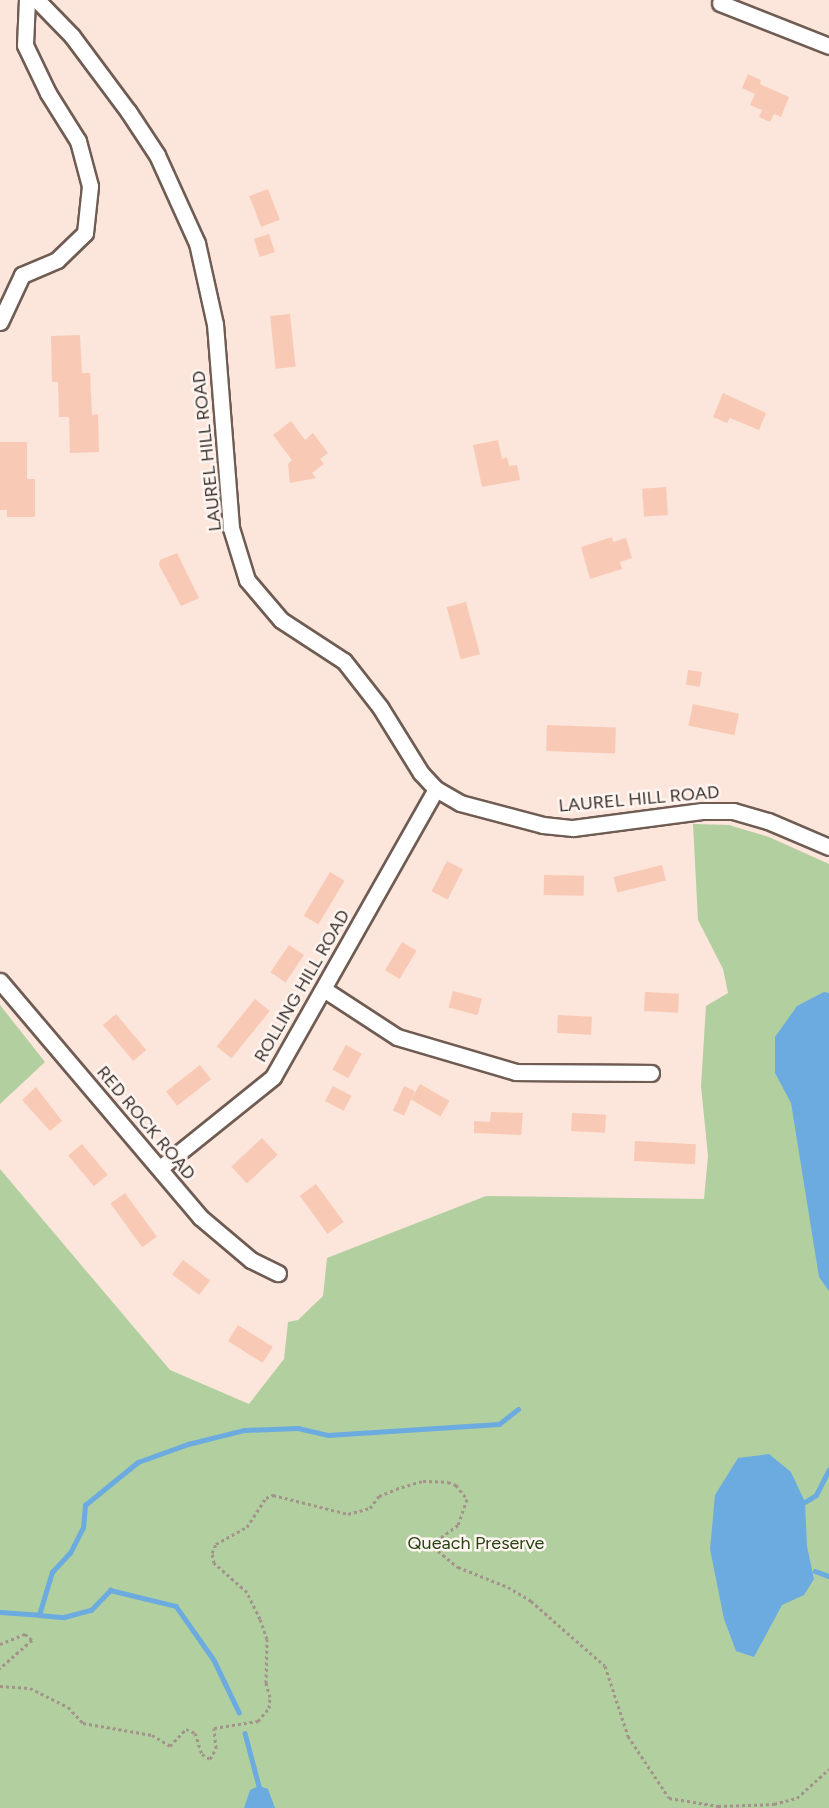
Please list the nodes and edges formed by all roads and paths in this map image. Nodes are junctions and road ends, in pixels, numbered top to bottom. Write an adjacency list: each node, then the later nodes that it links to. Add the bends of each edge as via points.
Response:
1 (27, 0): 5 (street, via 25,45 48,93 78,141 90,186 85,233 57,260 22,275)
2 (37, 0): 6 (street, LAUREL HILL ROAD, via 72,36 134,120 157,155 197,243 214,324 231,528 248,580 281,620 344,661)
3 (720, 3): 4 (street)
4 (829, 46)
5 (0, 322)
6 (436, 789): 7 (street, LAUREL HILL ROAD, via 460,803 499,816 573,828 702,811 733,812 768,821); 9 (street, ROLLING HILL ROAD)
7 (829, 847)
8 (0, 981): 11 (street, RED ROCK ROAD)
9 (325, 990): 10 (street, via 397,1037 516,1072); 11 (street, ROLLING HILL ROAD, via 273,1077)
10 (651, 1073)
11 (160, 1168): 12 (street, RED ROCK ROAD, via 200,1217 251,1260)
12 (278, 1273)
13 (0, 1644): 14 (path, via 26,1634 32,1640)
14 (0, 1668)
15 (0, 1686): 16 (path, via 30,1688 68,1707 83,1723 152,1735 170,1746 186,1729 195,1733 202,1754 210,1759 216,1748 214,1728 258,1721 268,1708 270,1697 266,1683 267,1639 260,1619 247,1592 214,1563 212,1553 216,1544 247,1527 273,1494 287,1501 348,1514 370,1508 379,1496 423,1480 448,1482 456,1485 467,1499 461,1519 440,1539 438,1551 458,1568 508,1587 531,1601 605,1666 628,1736 669,1798 718,1806 774,1804 797,1798)
16 (829, 1769)

